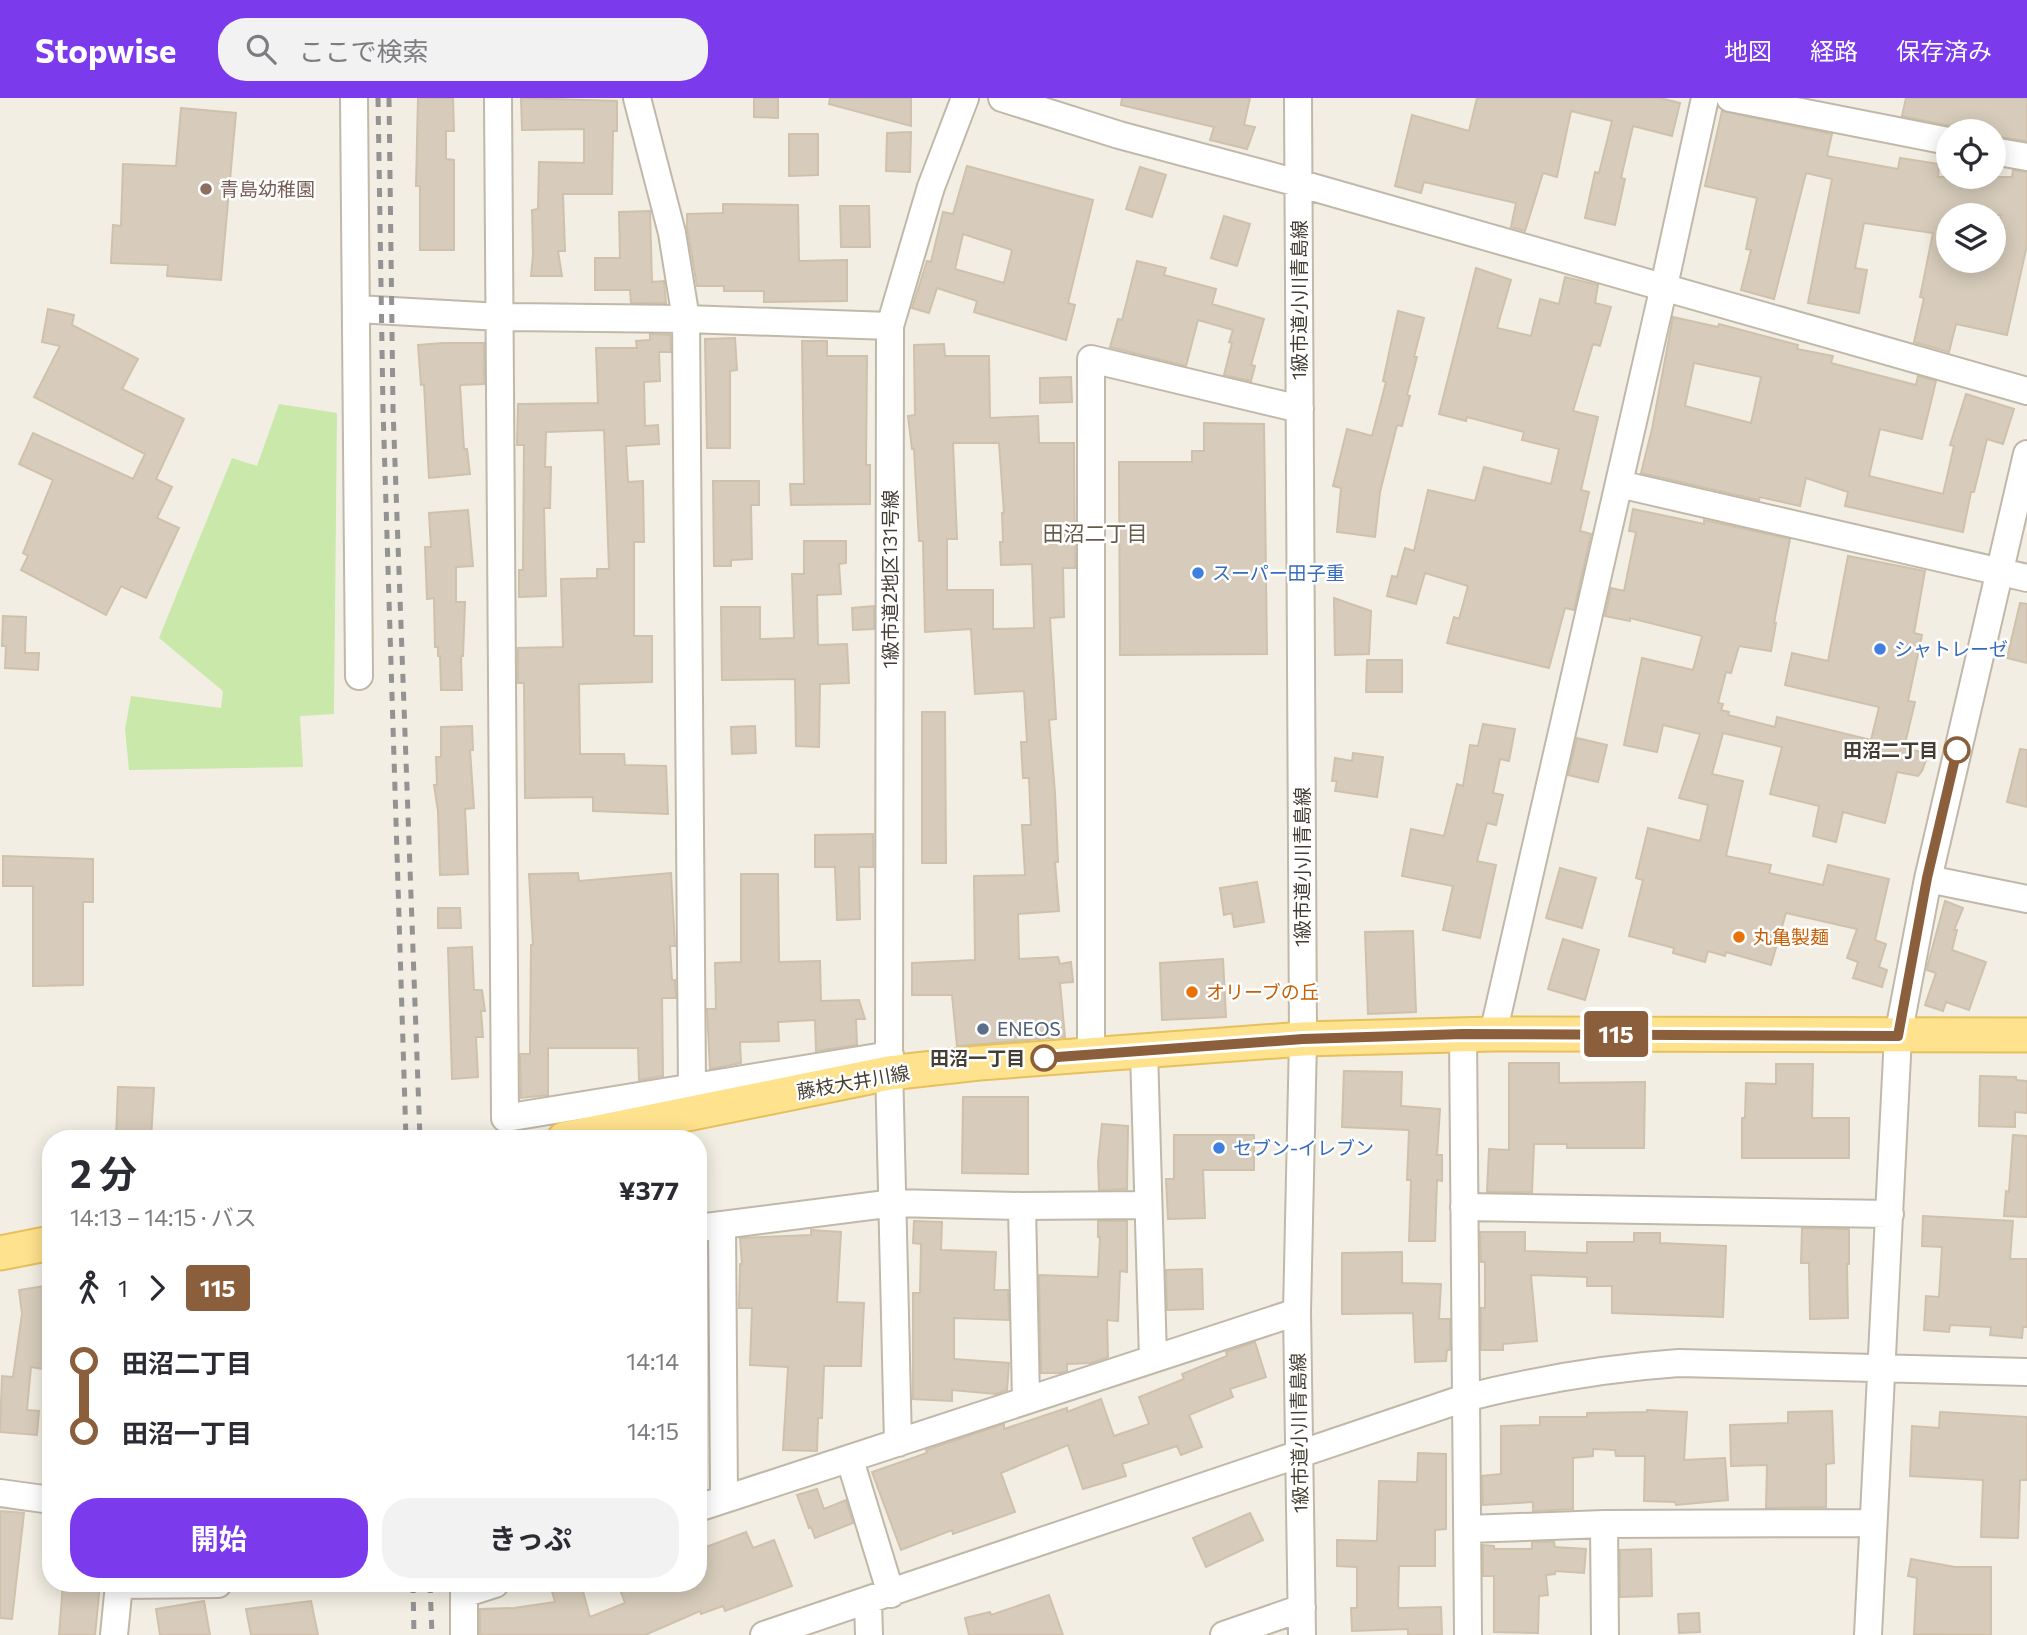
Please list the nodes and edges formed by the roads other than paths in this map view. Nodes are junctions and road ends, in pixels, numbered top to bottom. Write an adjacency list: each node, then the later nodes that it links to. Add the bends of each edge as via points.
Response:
1 (354, 98): 14 (street)
2 (498, 98): 15 (street)
3 (637, 98): 16 (street, via 672,233)
4 (965, 98): 17 (street, 1級市道2地区131号線, via 931,187)
5 (1002, 98): 12 (street)
6 (1298, 98): 12 (street, 1級市道小川青島線)
7 (1705, 98): 13 (street)
8 (1730, 98): 9 (street)
9 (1936, 139)
10 (2006, 153): 11 (street)
11 (2027, 157)
12 (1298, 183): 13 (street); 19 (street, 1級市道小川青島線)
13 (1664, 286): 18 (street); 21 (street)
14 (357, 309): 15 (street); 24 (street)
15 (500, 317): 16 (street); 34 (street, via 505,1118)
16 (685, 319): 17 (street); 34 (street)
17 (890, 326): 33 (street, 1級市道2地区131号線)
18 (2027, 391)
19 (1300, 410): 30 (street, 1級市道小川青島線); 32 (street, via 1091,359)
20 (2027, 454): 22 (street)
21 (1619, 484): 22 (street); 27 (street)
22 (1999, 571): 23 (street); 25 (street)
23 (2027, 578)
24 (359, 676)
25 (1927, 878): 26 (street); 29 (street)
26 (2027, 899)
27 (1478, 1034): 29 (main road, 藤枝大井川線); 30 (main road, 藤枝大井川線); 39 (street)
28 (2027, 1035): 29 (main road, 藤枝大井川線)
29 (1898, 1036): 40 (street)
30 (1303, 1039): 31 (main road, 藤枝大井川線); 45 (street, 1級市道小川青島線)
31 (1144, 1051): 32 (main road, 藤枝大井川線); 37 (street)
32 (1091, 1055): 33 (main road, 藤枝大井川線)
33 (890, 1064): 34 (street); 35 (main road, 藤枝大井川線); 36 (street, 1級市道2地区131号線)
34 (692, 1087)
35 (603, 1130)
36 (894, 1203): 38 (street); 41 (street); 51 (street, 1級市道2地区131号線)
37 (1147, 1205): 38 (street); 46 (street)
38 (1022, 1206): 50 (street)
39 (1464, 1207): 40 (street); 49 (street)
40 (1890, 1214): 47 (street)
41 (710, 1227): 55 (street)
42 (42, 1244): 44 (main road)
43 (0, 1247): 44 (street)
44 (0, 1254)
45 (1297, 1312): 46 (street); 52 (street, 1級市道小川青島線)
46 (1153, 1358): 50 (street)
47 (1880, 1367): 48 (street); 49 (street, via 1632,1366); 58 (street)
48 (2027, 1372)
49 (1465, 1398): 52 (street); 60 (street)
50 (1026, 1400): 51 (street)
51 (898, 1443): 53 (street)
52 (1301, 1453): 63 (street); 64 (street, 1級市道小川青島線)
53 (850, 1460): 55 (street); 63 (street)
54 (0, 1493): 56 (street)
55 (724, 1498): 57 (street)
56 (42, 1499)
57 (707, 1505)
58 (1873, 1522): 59 (street); 73 (street)
59 (1605, 1524): 60 (street); 72 (street)
60 (1468, 1529): 71 (street)
61 (118, 1592): 65 (street)
62 (464, 1592): 66 (street)
63 (879, 1597): 67 (street); 68 (street)
64 (1302, 1608): 69 (street); 70 (street, 1級市道小川青島線)
65 (114, 1635)
66 (464, 1635)
67 (764, 1635)
68 (869, 1635)
69 (1224, 1635)
70 (1301, 1635)
71 (1468, 1635)
72 (1605, 1635)
73 (1868, 1635)

